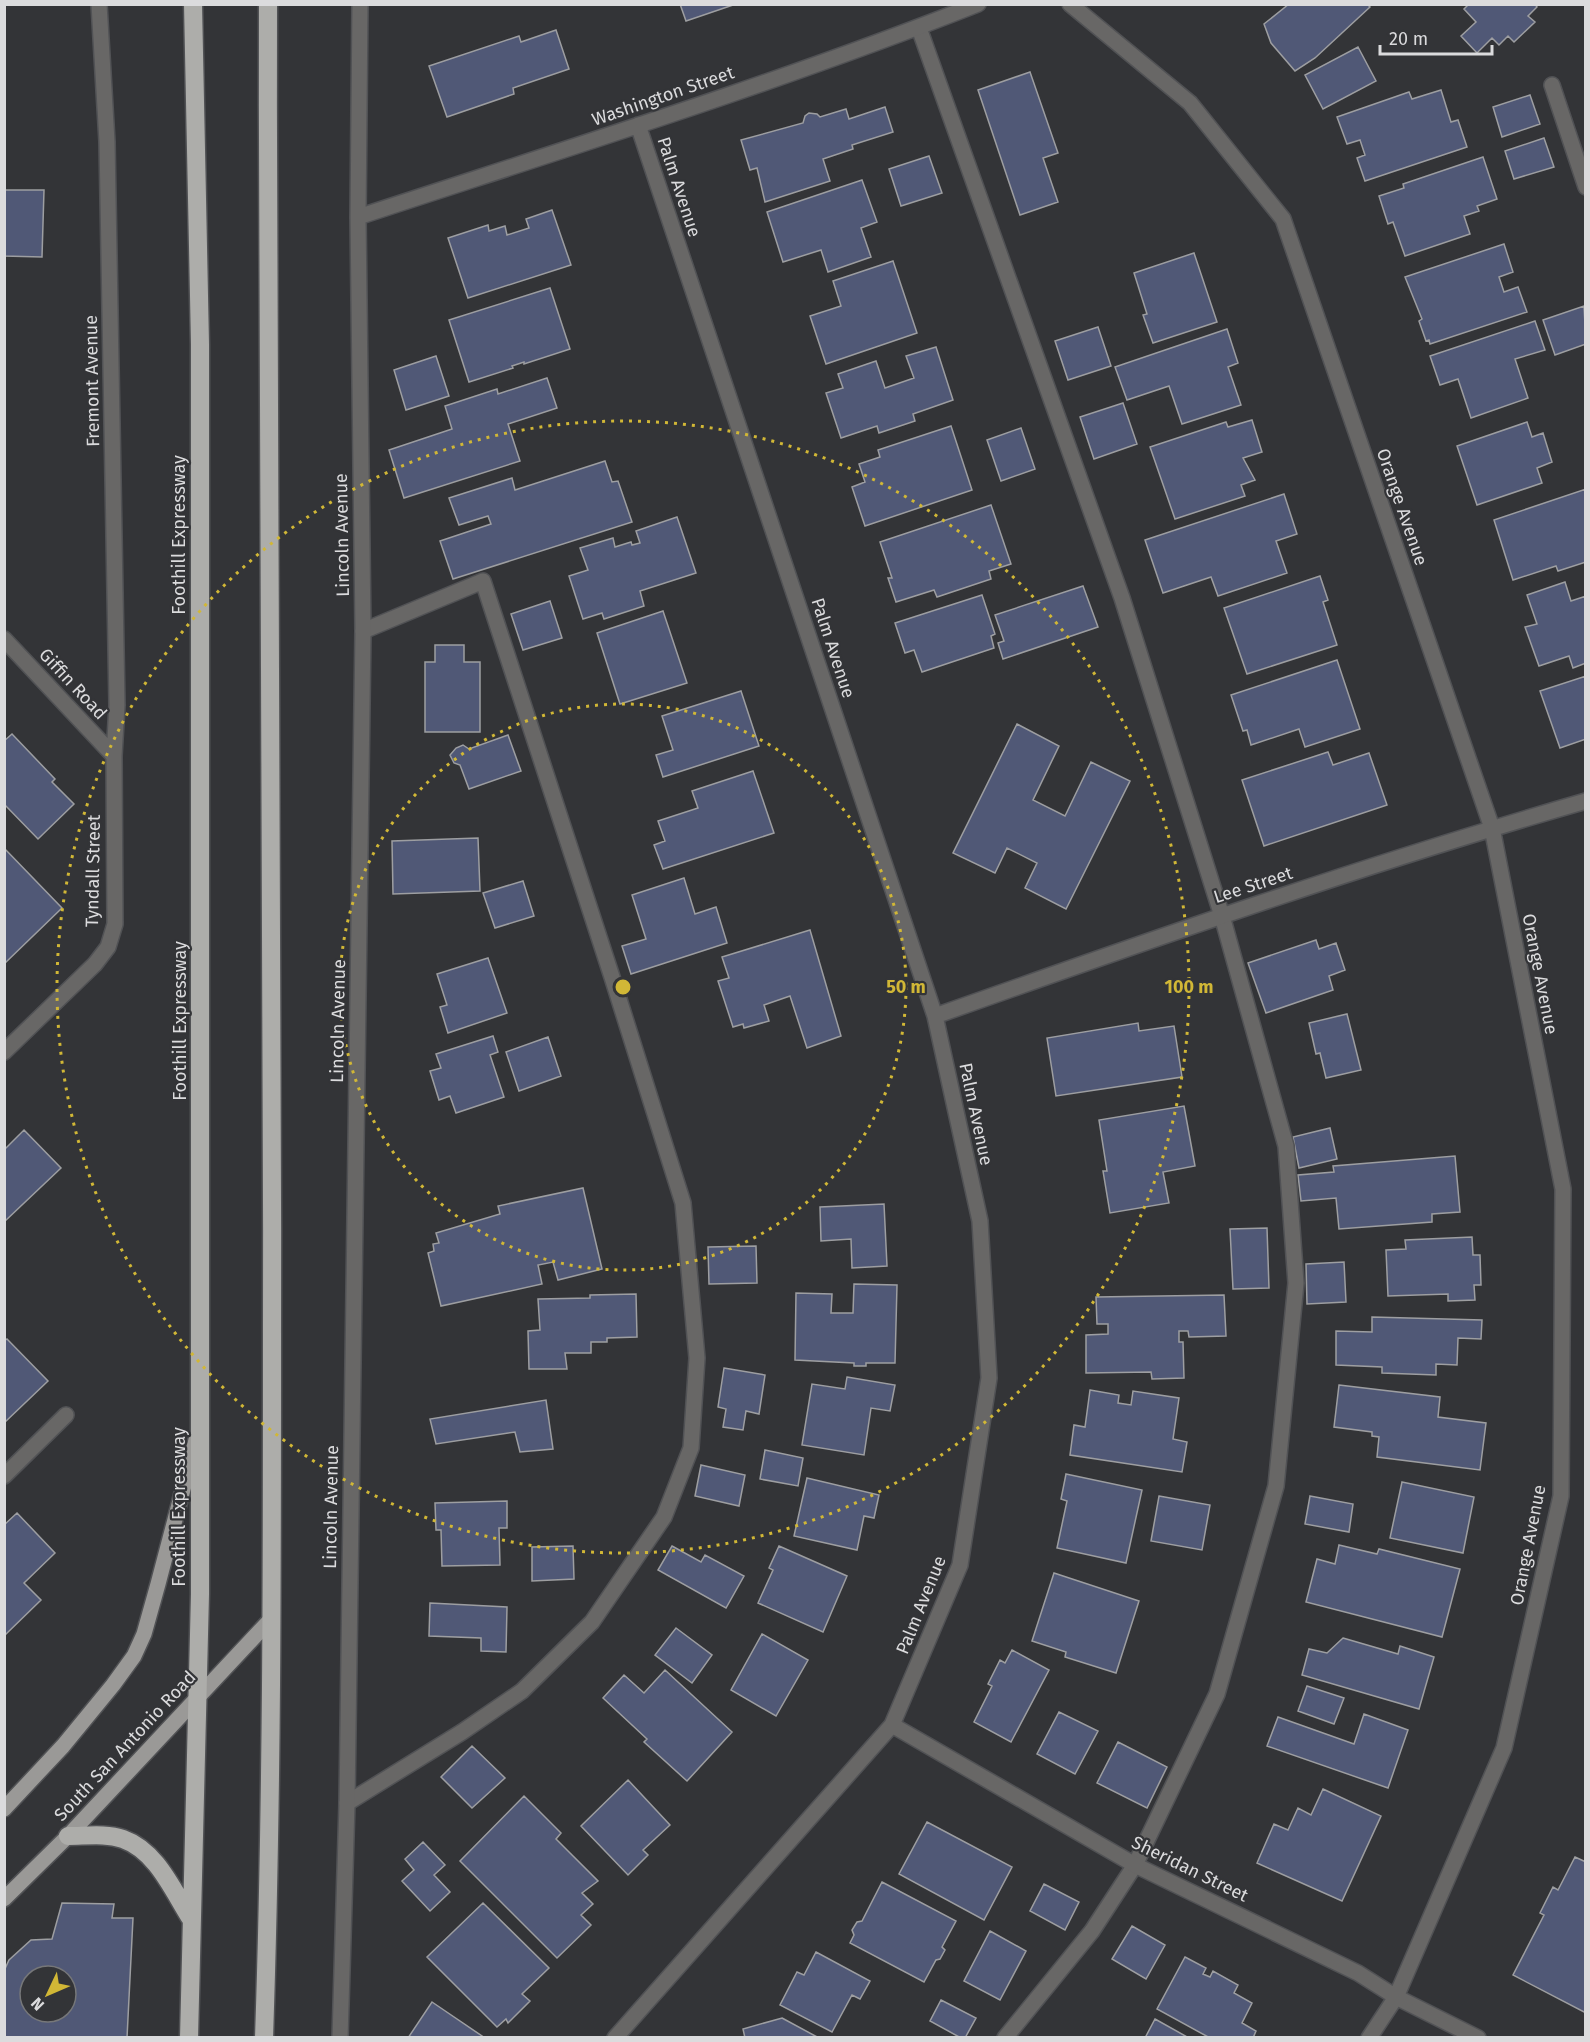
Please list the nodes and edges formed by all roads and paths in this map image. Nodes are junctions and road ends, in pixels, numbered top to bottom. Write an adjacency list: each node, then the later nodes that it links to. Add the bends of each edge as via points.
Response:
1 (99, 4): 14 (street, Fremont Avenue, via 107,142 117,705)
2 (193, 4): 21 (highway, Foothill Expressway, via 200,344)
3 (268, 4): 23 (highway)
4 (360, 4): 11 (street, Lincoln Avenue)
5 (978, 4): 7 (street, Washington Street)
6 (1070, 4): 16 (street, Orange Avenue, via 1190,103 1283,219)
7 (919, 28): 9 (street, Washington Street); 17 (street, via 1122,598)
8 (1552, 84): 10 (street)
9 (638, 125): 11 (street, Washington Street); 18 (street, Palm Avenue)
10 (1586, 187)
11 (358, 217): 12 (street, Lincoln Avenue)
12 (363, 631): 26 (street, Lincoln Avenue); 26 (street, via 483,581 683,1203 697,1358 691,1448 664,1517 592,1622 522,1691)
13 (6, 642): 14 (street, Giffin Road)
14 (114, 756): 19 (street, Tyndall Street, via 115,924 108,947)
15 (1586, 801): 16 (street, Lee Street)
16 (1492, 828): 17 (street, Lee Street); 32 (street, Orange Avenue, via 1563,1189 1561,1496 1504,1748)
17 (1222, 916): 18 (street, Lee Street); 29 (street, via 1286,1146 1296,1283 1273,1497 1217,1694)
18 (935, 1016): 25 (street, Palm Avenue, via 980,1221 989,1378 960,1565)
19 (4, 1052)
20 (66, 1415): 22 (street)
21 (199, 1429): 24 (highway, Foothill Expressway); 27 (main road, via 144,1634 134,1656 63,1746)
22 (4, 1476)
23 (272, 1618): 24 (main road, South San Antonio Road); 34 (highway)
24 (198, 1696): 28 (main road, South San Antonio Road); 31 (highway, Foothill Expressway)
25 (892, 1725): 29 (street, Sheridan Street); 36 (street, Palm Avenue)
26 (347, 1803): 35 (street, Lincoln Avenue)
27 (4, 1809)
28 (68, 1836): 30 (main road, South San Antonio Road); 31 (highway, via 107,1836 141,1848)
29 (1136, 1865): 32 (street, Sheridan Street, via 1358,1973); 37 (street, via 1092,1930)
30 (4, 1899)
31 (191, 1919): 33 (highway, Foothill Expressway)
32 (1396, 1997): 38 (street, Orange Avenue); 39 (street, Sheridan Street)
33 (189, 2037)
34 (264, 2037)
35 (340, 2037)
36 (615, 2037)
37 (1005, 2037)
38 (1369, 2037)
39 (1478, 2037)

